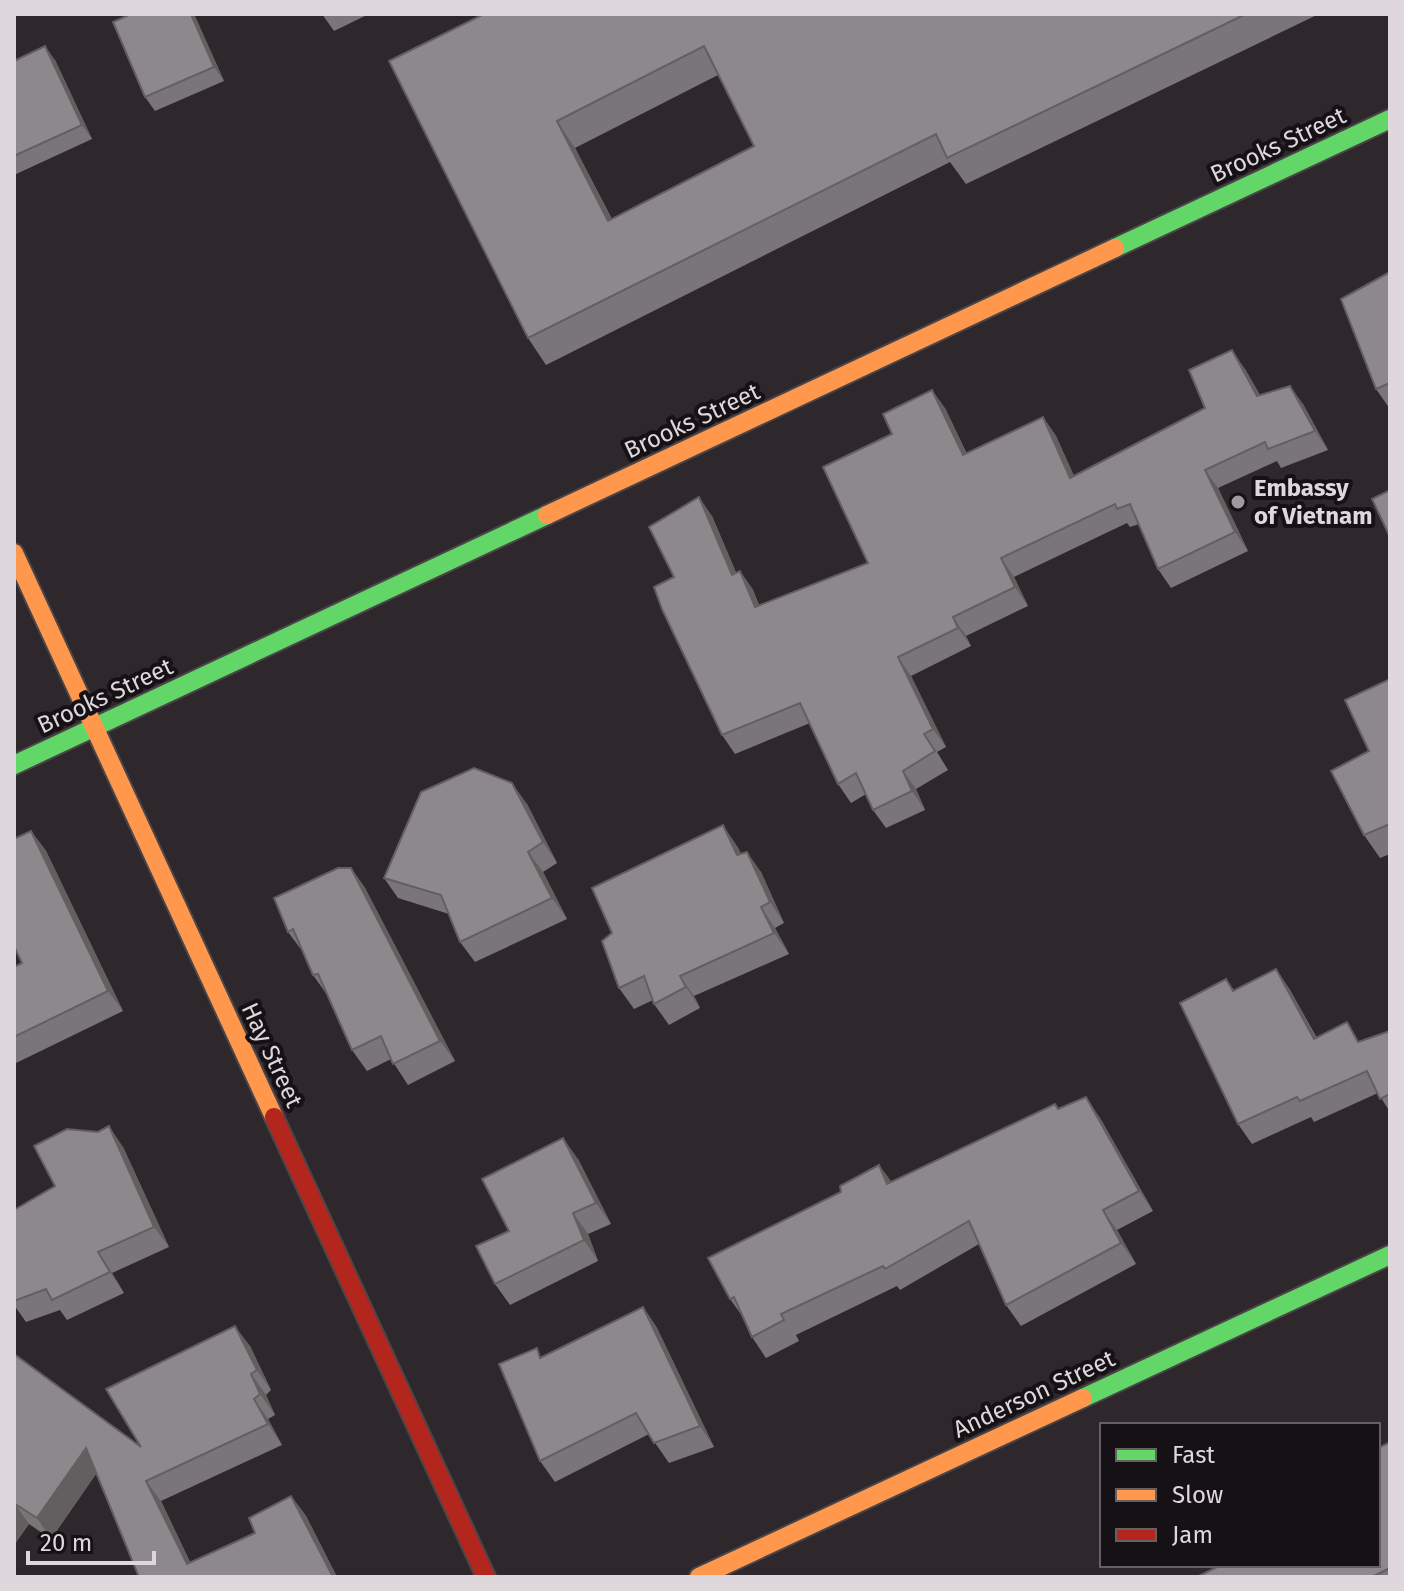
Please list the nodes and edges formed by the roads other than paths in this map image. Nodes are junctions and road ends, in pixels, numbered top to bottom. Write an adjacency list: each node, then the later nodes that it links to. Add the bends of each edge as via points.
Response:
1 (1390, 119): 3 (street, Brooks Street)
2 (14, 553): 3 (street, Hay Street)
3 (96, 727): 4 (street, Brooks Street); 6 (street, Hay Street)
4 (14, 765)
5 (1390, 1255): 7 (street, Anderson Street)
6 (486, 1577)
7 (699, 1577)

